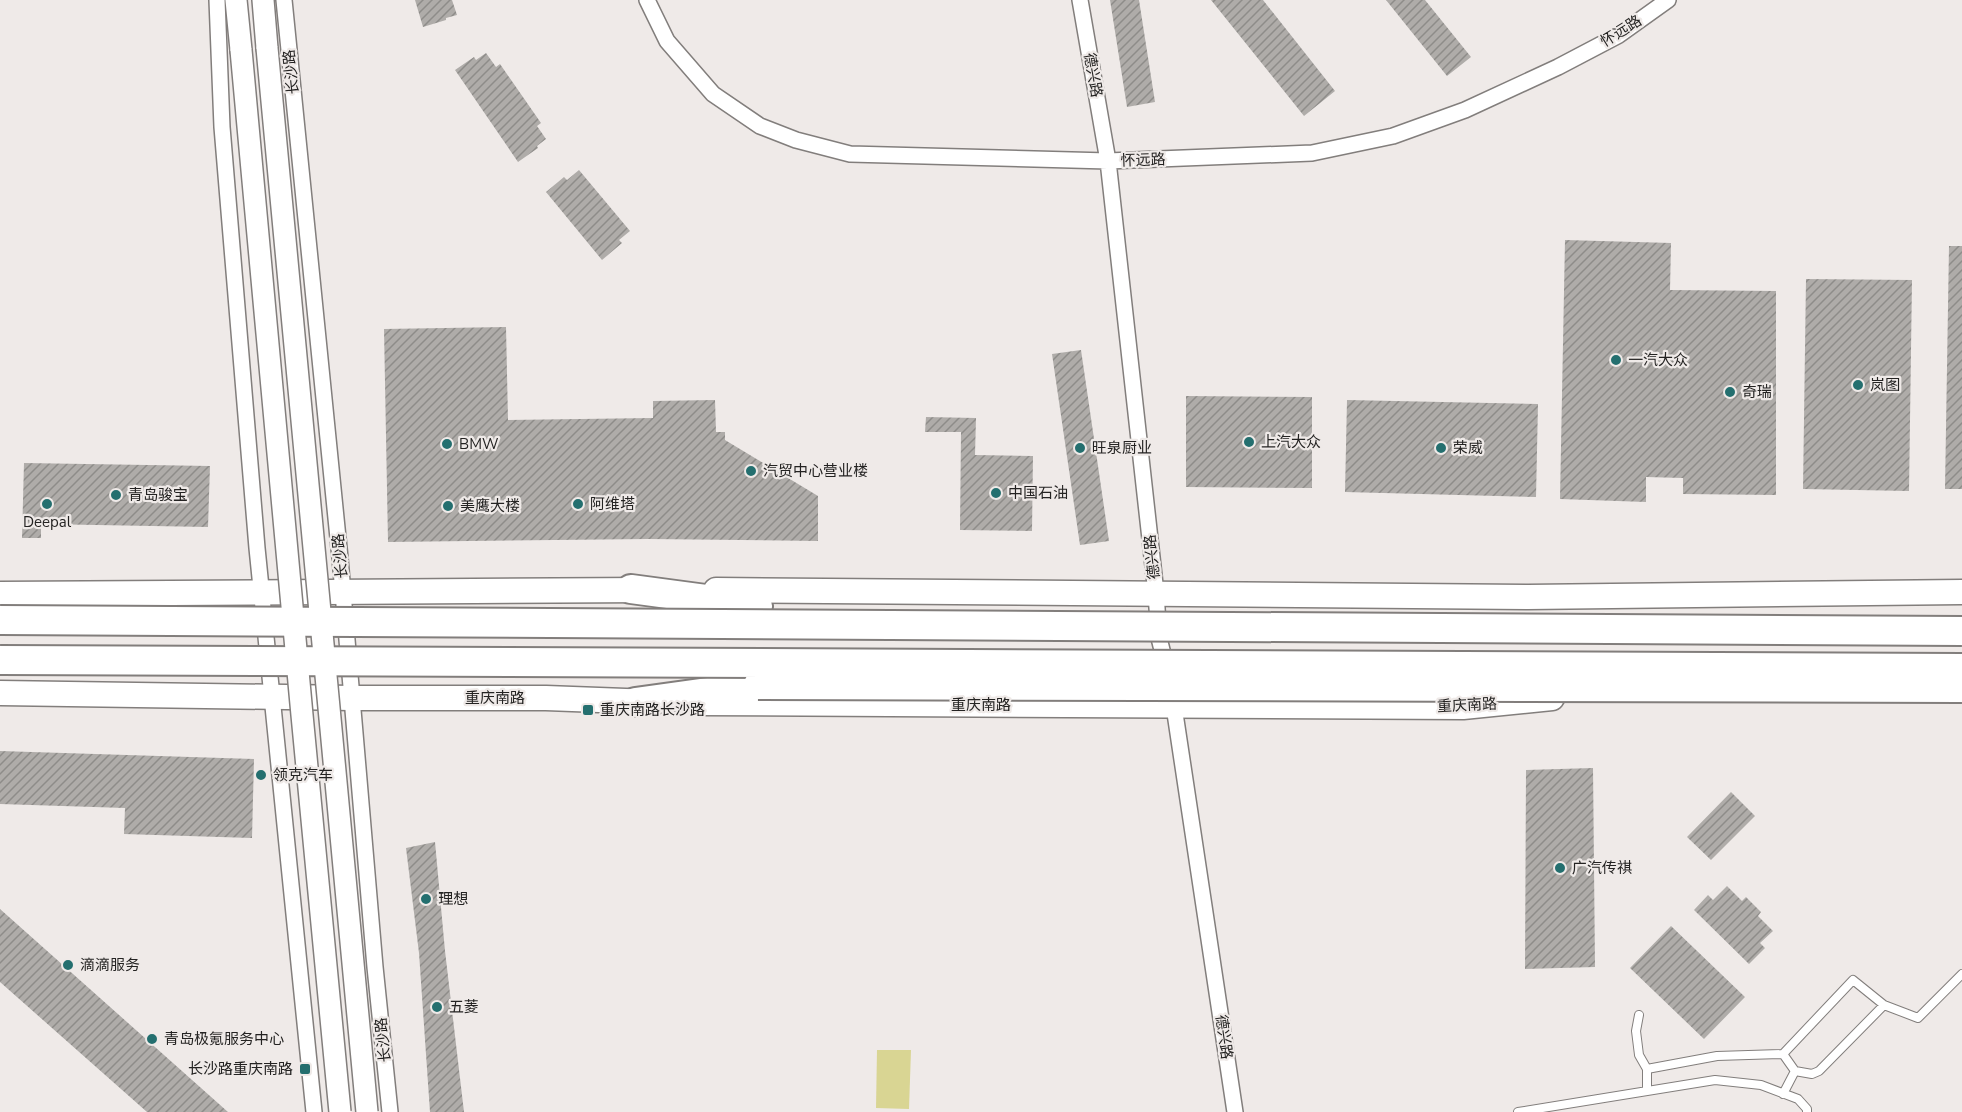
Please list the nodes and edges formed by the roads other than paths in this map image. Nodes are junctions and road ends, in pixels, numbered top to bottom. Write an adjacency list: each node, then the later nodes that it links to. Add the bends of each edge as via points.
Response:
1 (217, 0): 10 (street, via 222,127)
2 (236, 0): 36 (main road, bridge)
3 (263, 0): 37 (main road, 长沙路, bridge)
4 (284, 0): 11 (street, 长沙路)
5 (647, 0): 8 (street, 怀远路, via 667,41 713,94 760,126 796,140 850,154)
6 (1080, 0): 8 (street, 德兴路)
7 (1668, 0): 8 (street, 怀远路, via 1619,35 1558,68 1465,110 1393,136 1312,153)
8 (1108, 161): 13 (street, 德兴路)
9 (631, 590): 11 (main road); 13 (main road); 15 (highway, via 758,606)
10 (262, 592): 11 (main road); 14 (main road); 23 (street)
11 (343, 592): 24 (street, 长沙路)
12 (1962, 592): 13 (main road, via 1528,597)
13 (1156, 593): 26 (street, 德兴路, via 1159,638)
14 (0, 594)
15 (1962, 615)
16 (0, 620): 17 (highway, bridge)
17 (1962, 631)
18 (0, 660): 19 (highway, bridge)
19 (1962, 668)
20 (1962, 688): 25 (highway, bridge, via 758,685)
21 (0, 693): 23 (main road, 重庆南路)
22 (1962, 696): 26 (main road, 重庆南路, via 1605,692 1462,707)
23 (273, 697): 24 (main road, 重庆南路); 35 (street)
24 (352, 698): 25 (main road, 重庆南路); 38 (street, 长沙路)
25 (635, 702): 26 (main road, 重庆南路)
26 (1175, 707): 39 (street, 德兴路)
27 (1962, 974): 28 (lane, via 1918,1018)
28 (1884, 1005): 30 (lane, via 1853,980); 32 (lane, via 1819,1071)
29 (1639, 1015): 31 (lane, via 1639,1055)
30 (1783, 1054): 31 (lane, via 1717,1056); 32 (lane)
31 (1647, 1069): 33 (lane)
32 (1795, 1071): 34 (lane)
33 (1647, 1091): 34 (lane, via 1715,1080 1761,1085); 40 (lane)
34 (1783, 1094): 41 (lane, via 1798,1099)
35 (315, 1112)
36 (340, 1112)
37 (367, 1112)
38 (390, 1112)
39 (1235, 1112)
40 (1518, 1112)
41 (1807, 1112)

